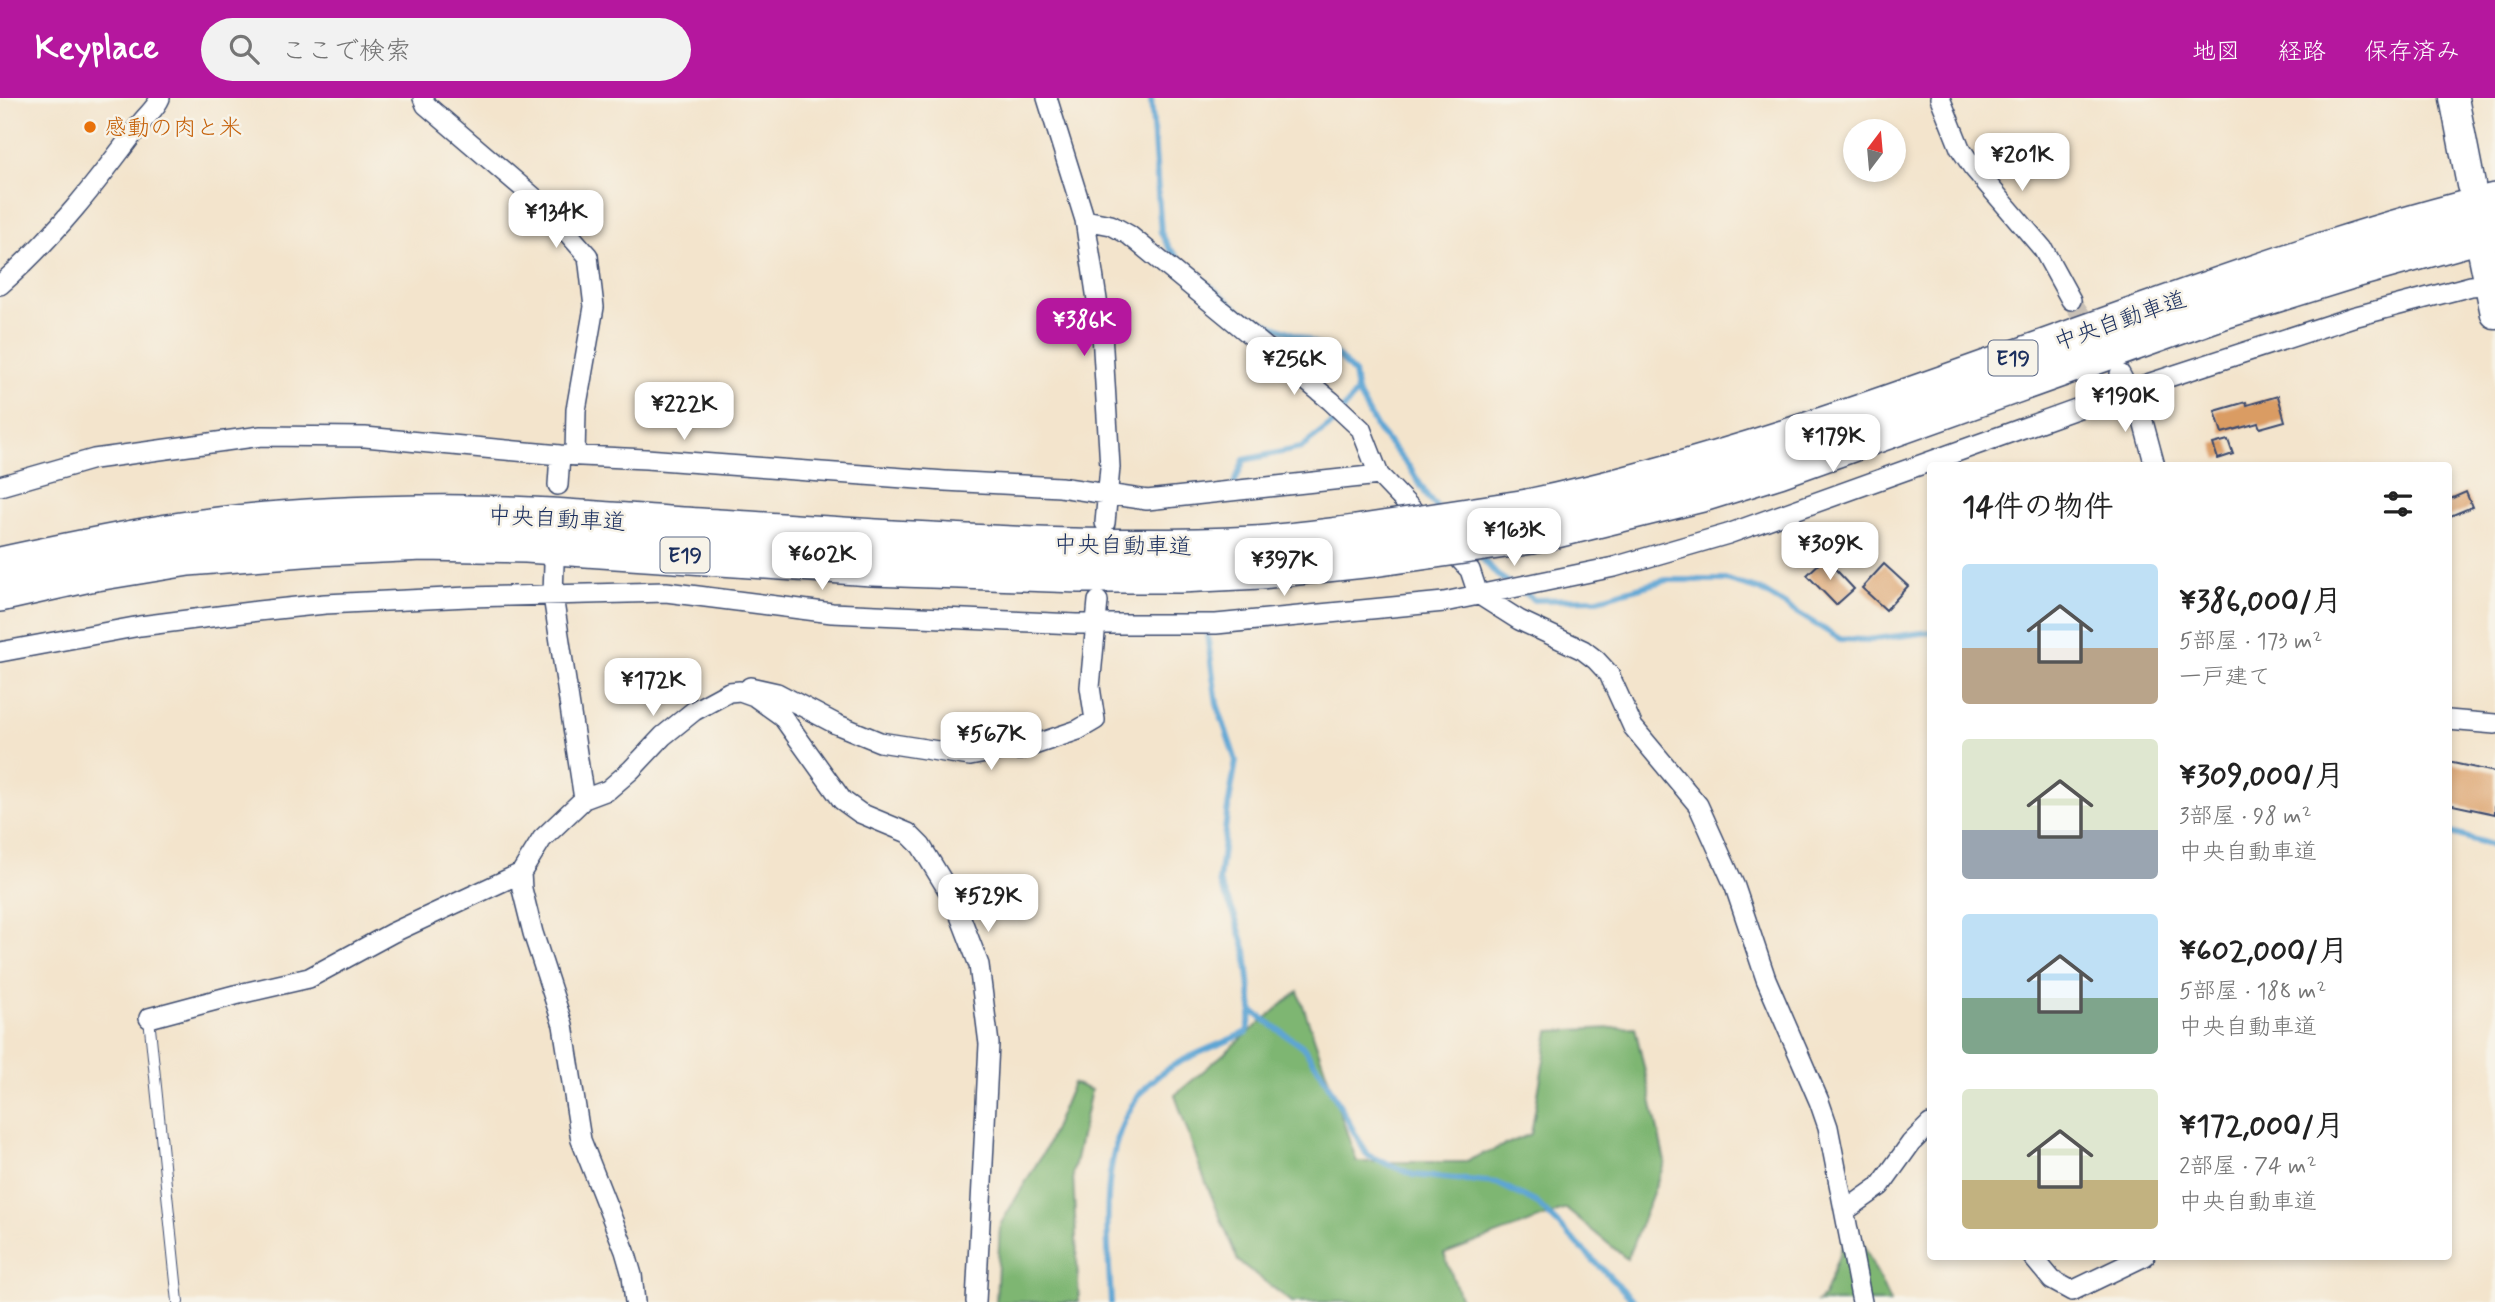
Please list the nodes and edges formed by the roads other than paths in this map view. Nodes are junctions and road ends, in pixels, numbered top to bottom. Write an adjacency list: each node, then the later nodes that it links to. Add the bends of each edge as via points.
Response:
1 (160, 98): 10 (street, via 75,208)
2 (424, 98): 14 (street, via 426,105 544,206 588,256 594,307)
3 (1047, 98): 7 (street)
4 (1940, 98): 11 (street, via 1960,148 2043,249)
5 (2454, 98): 6 (street)
6 (2483, 193): 20 (highway, 中央自動車道 / E19, via 2428,217 2306,254 1840,419 1608,491)
7 (1085, 220): 16 (street, via 1111,225 1129,235 1331,401 1361,429); 19 (street, via 1107,388)
8 (2488, 241): 9 (street); 20 (highway, 中央自動車道 / E19, via 2361,268 2223,311 1702,494)
9 (2492, 284): 12 (street); 13 (street, via 2353,317)
10 (0, 285)
11 (2071, 300)
12 (2495, 314)
13 (2124, 382): 15 (street, via 2141,414); 25 (street, via 1728,534 1614,567)
14 (568, 455): 17 (street); 18 (street, via 365,437 261,436 93,460); 19 (street, via 1060,487)
15 (2154, 462)
16 (1379, 475): 19 (street, via 1147,500); 25 (street, via 1470,570)
17 (558, 485)
18 (0, 486)
19 (1108, 496): 21 (street)
20 (1530, 522): 22 (highway, 中央自動車道 / E19, bridge)
21 (1105, 523)
22 (1364, 546): 24 (highway, 中央自動車道 / E19, via 1078,545 421,513 313,517 183,530); 26 (highway, 中央自動車道 / E19, via 1260,571 1079,575 423,543 188,558)
23 (554, 564): 27 (street)
24 (0, 565)
25 (1485, 593): 29 (street, via 1430,604 1216,624); 38 (street, via 1519,620 1596,660 1609,674 1633,727 1698,805 1819,1101 1837,1163)
26 (0, 594)
27 (553, 596): 29 (street, via 666,592 832,613); 30 (street, via 325,604 141,626); 34 (street)
28 (1098, 601): 29 (street)
29 (1095, 623): 31 (street, via 1090,687 1095,720 1019,750 970,756 880,742 777,693 747,687)
30 (0, 652)
31 (740, 691): 34 (street, via 694,711 608,790); 43 (street, via 782,716 842,800 860,813 908,833 954,900 979,965 989,1044)
32 (2452, 720): 33 (street)
33 (2495, 724)
34 (584, 799): 35 (street, via 542,839)
35 (521, 873): 36 (street, via 309,978); 42 (street, via 533,933 563,1025 581,1140 625,1251)
36 (149, 1018): 41 (lane)
37 (1921, 1145): 38 (street, via 1880,1186)
38 (1844, 1211): 44 (street)
39 (2035, 1260): 40 (street, via 2052,1280 2072,1292)
40 (2137, 1260)
41 (178, 1302)
42 (635, 1302)
43 (976, 1302)
44 (1861, 1302)

